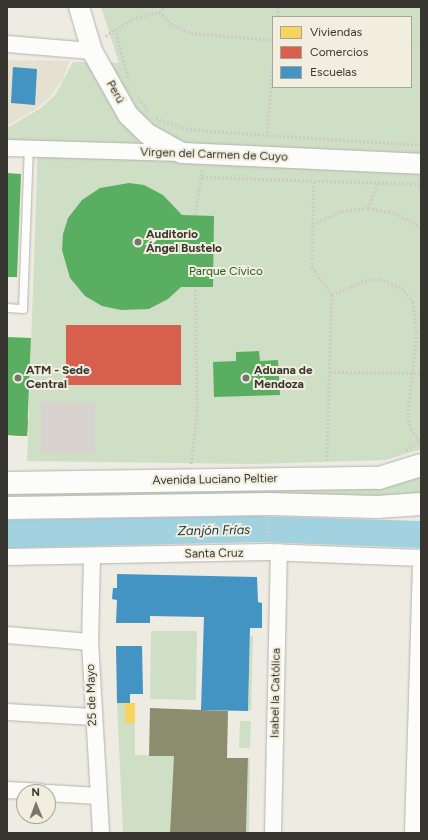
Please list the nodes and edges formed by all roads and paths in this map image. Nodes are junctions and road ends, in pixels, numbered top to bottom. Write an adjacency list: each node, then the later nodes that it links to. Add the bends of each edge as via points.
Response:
1 (79, 7): 7 (street, Perú)
2 (165, 7): 3 (path)
3 (159, 12): 4 (path, via 132,19); 5 (path, via 173,25 191,33)
4 (115, 28): 7 (path); 9 (path)
5 (272, 40)
6 (7, 44): 7 (street)
7 (92, 49): 17 (street, Perú, via 128,115 148,134)
8 (272, 78): 13 (path)
9 (131, 87)
10 (135, 93): 11 (path)
11 (149, 111)
12 (154, 117): 13 (path, via 186,129)
13 (267, 135): 14 (path)
14 (421, 145)
15 (7, 148): 16 (street, Virgen del Carmen de Cuyo)
16 (30, 149): 17 (street, Virgen del Carmen de Cuyo); 30 (lane, via 23,309)
17 (182, 153): 18 (street, Virgen del Carmen de Cuyo)
18 (204, 154): 19 (street, Virgen del Carmen de Cuyo); 20 (path)
19 (421, 164)
20 (202, 177): 21 (path); 25 (path)
21 (314, 182): 22 (path); 26 (path)
22 (378, 183): 23 (path); 24 (path)
23 (421, 184)
24 (368, 208): 26 (path, via 342,211); 27 (path, via 394,213)
25 (195, 215)
26 (313, 224): 29 (path, via 312,267)
27 (421, 227)
28 (195, 287): 37 (path, via 197,412)
29 (332, 295): 31 (path); 32 (path, via 357,283 373,279 388,281 402,288 416,310 417,333)
30 (7, 308)
31 (330, 372): 32 (path); 36 (path, via 327,462)
32 (413, 373): 33 (path); 34 (path, via 408,416 411,429)
33 (421, 373)
34 (421, 441): 35 (path)
35 (400, 452)
36 (334, 462)
37 (191, 464)
38 (421, 465): 39 (main road, Avenida Luciano Peltier, via 379,478)
39 (7, 483)
40 (421, 504): 41 (main road, Avenida Luciano Peltier, via 377,507 268,504)
41 (7, 508)
42 (267, 516): 43 (path)
43 (266, 542)
44 (279, 552): 46 (street, Santa Cruz); 47 (street, Santa Cruz); 56 (street, Isabel la Católica)
45 (7, 557): 46 (street, Santa Cruz)
46 (92, 557): 50 (street, 25 de Mayo)
47 (421, 558)
48 (421, 566): 57 (street)
49 (7, 635): 50 (street)
50 (90, 642): 52 (street, 25 de Mayo)
51 (7, 712): 52 (street)
52 (93, 717): 54 (street, 25 de Mayo)
53 (56, 793): 54 (street)
54 (98, 796): 55 (street, 25 de Mayo)
55 (101, 833)
56 (274, 833)
57 (413, 833)

